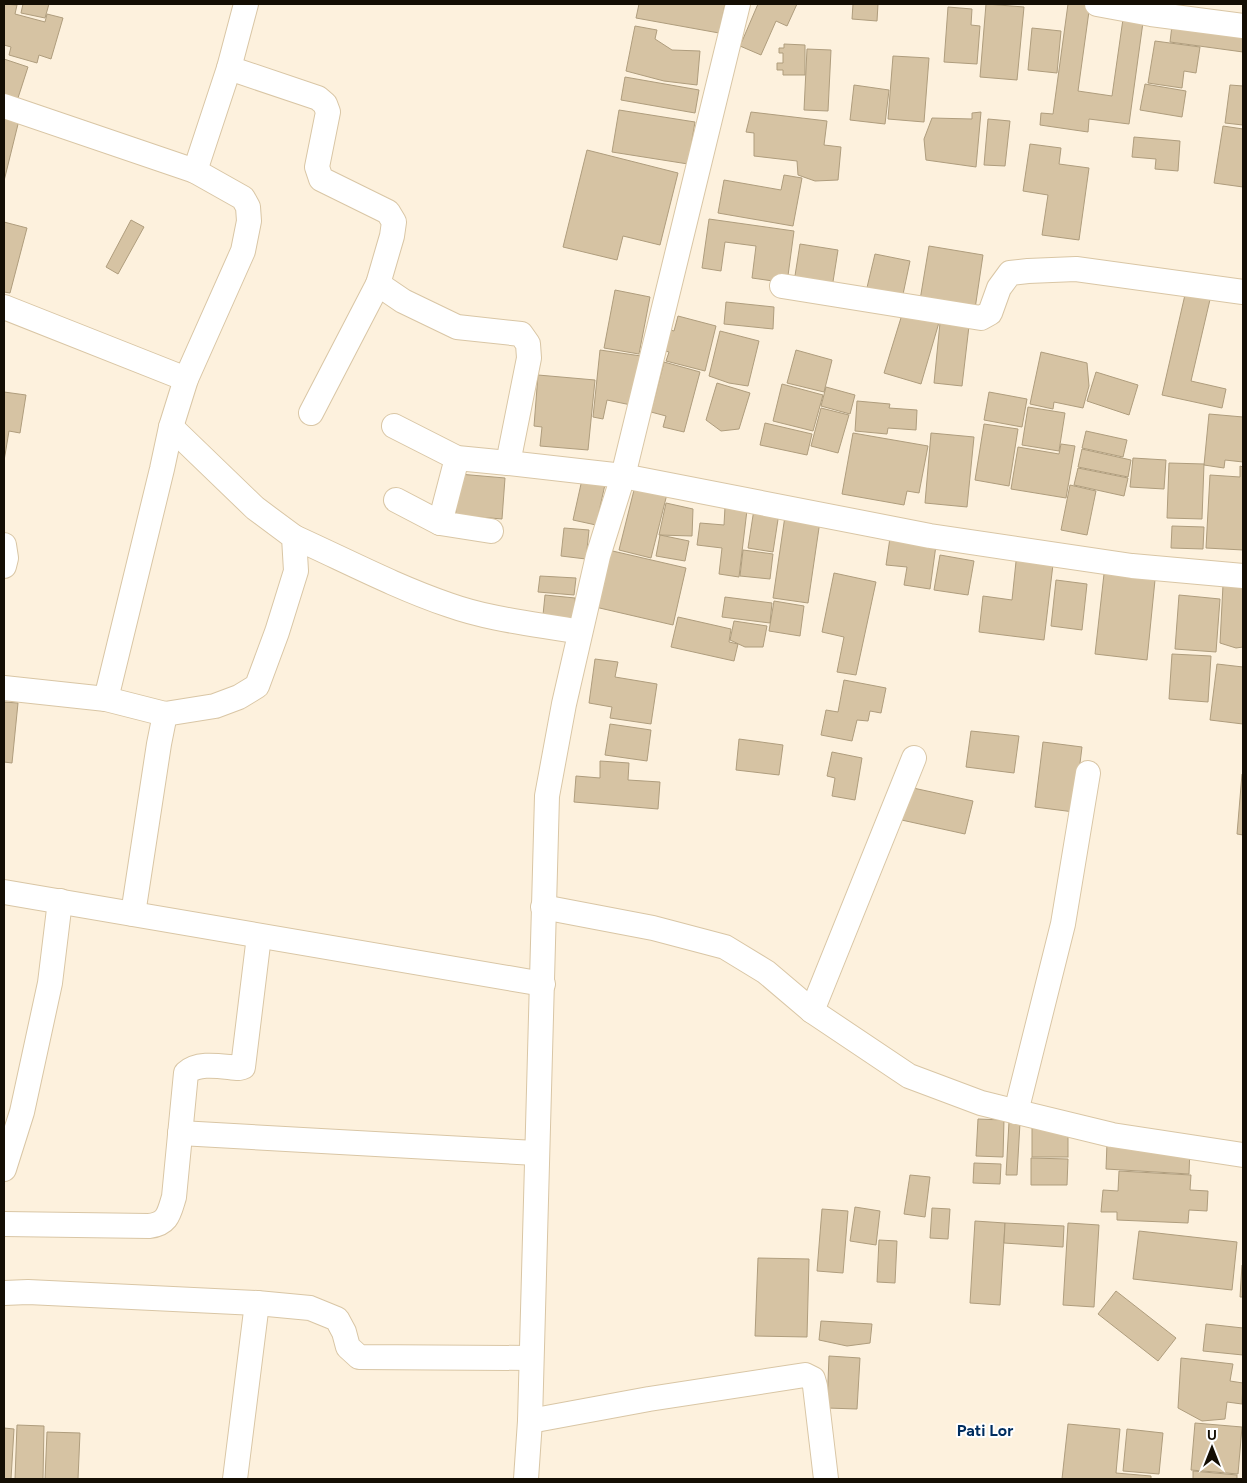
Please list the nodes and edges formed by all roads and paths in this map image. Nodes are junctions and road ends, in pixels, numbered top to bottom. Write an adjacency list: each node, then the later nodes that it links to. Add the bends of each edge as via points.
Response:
1 (246, 4): 5 (street)
2 (738, 4): 18 (street)
3 (1097, 4): 4 (street)
4 (1243, 26)
5 (229, 68): 7 (street); 8 (street, via 318,98 325,104 328,112 317,167 321,179 388,212 394,222)
6 (4, 106): 7 (street)
7 (195, 171): 12 (street, via 242,198 248,208 249,221 244,251)
8 (378, 284): 13 (street); 17 (street, via 403,301 458,327 521,334 528,344 530,358)
9 (782, 286): 10 (street, via 982,318 990,313 1010,273 1028,271 1076,269)
10 (1243, 292)
11 (4, 307): 12 (street)
12 (186, 379): 15 (street)
13 (311, 413)
14 (394, 426): 16 (street)
15 (171, 427): 22 (street, via 255,508); 28 (street)
16 (458, 458): 17 (street); 20 (street)
17 (508, 463): 18 (street)
18 (623, 476): 25 (street, via 930,536 1132,566); 26 (street, via 598,556)
19 (396, 500): 20 (street)
20 (440, 523): 21 (street)
21 (491, 531)
22 (294, 537): 26 (street, via 449,605 494,617); 29 (street, via 296,572 257,686 239,698 215,706)
23 (4, 546): 24 (street)
24 (4, 566)
25 (1243, 576)
26 (580, 632): 34 (street, via 547,796)
27 (4, 688): 28 (street)
28 (106, 699): 29 (street)
29 (166, 714): 35 (street)
30 (914, 758): 38 (street)
31 (1088, 773): 39 (street, via 1063,924)
32 (4, 892): 33 (street)
33 (60, 901): 35 (street); 43 (street, via 50,983 22,1112)
34 (543, 907): 37 (street); 38 (street, via 653,928 724,947 766,972)
35 (133, 914): 36 (street)
36 (259, 936): 37 (street); 40 (street, via 242,1067 202,1066 186,1073)
37 (543, 984): 41 (street)
38 (812, 1011): 39 (street, via 909,1076)
39 (1016, 1112): 42 (street, via 1112,1135)
40 (180, 1133): 41 (street); 44 (street, via 174,1197 170,1212 158,1225)
41 (536, 1153): 47 (street)
42 (1243, 1154)
43 (4, 1169)
44 (4, 1224)
45 (4, 1293): 46 (street)
46 (257, 1303): 47 (street, via 310,1308 337,1319 348,1347 359,1357); 49 (street)
47 (531, 1358): 48 (street)
48 (530, 1421): 50 (street); 51 (street, via 805,1375 813,1378 815,1386)
49 (236, 1479)
50 (526, 1479)
51 (826, 1479)

